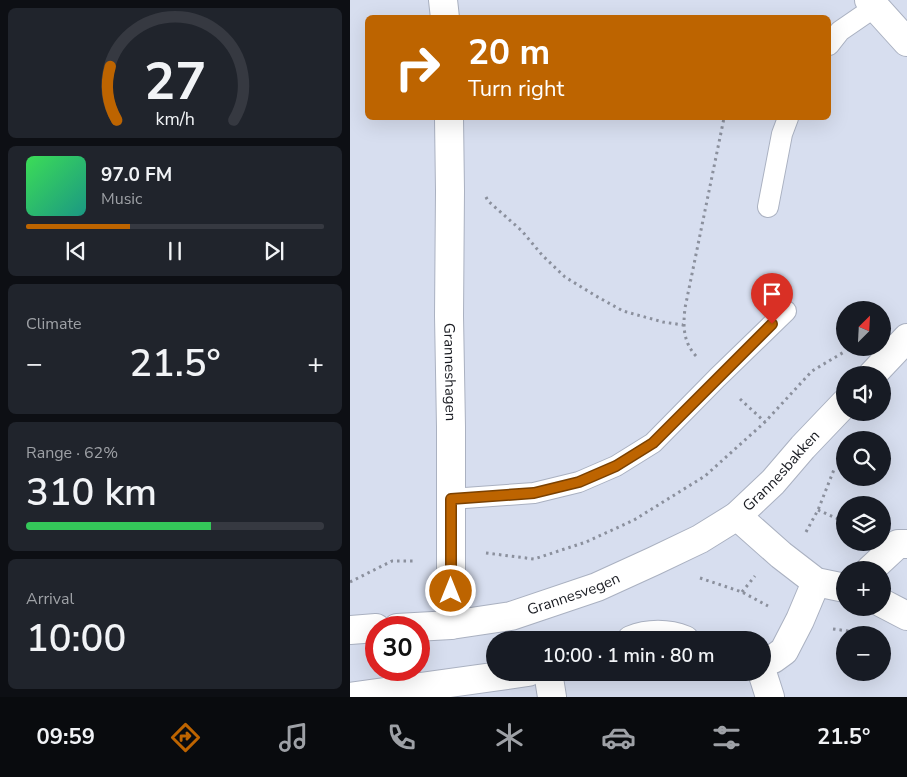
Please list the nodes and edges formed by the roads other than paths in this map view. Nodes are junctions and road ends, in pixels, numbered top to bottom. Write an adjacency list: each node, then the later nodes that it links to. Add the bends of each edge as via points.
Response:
1 (443, 0): 3 (street)
2 (872, 3): 4 (lane); 5 (street)
3 (444, 15)
4 (831, 42)
5 (907, 42)
6 (449, 120): 13 (street, Granneshagen)
7 (787, 120): 8 (lane)
8 (768, 206)
9 (786, 311): 13 (lane, via 653,443 616,466 579,482 534,493)
10 (907, 338): 11 (street)
11 (881, 366)
12 (836, 412): 14 (street, Grannesbakken, via 773,482)
13 (451, 499): 21 (street, Granneshagen)
14 (737, 516): 17 (street); 21 (street, Grannesvegen, via 700,538 597,587 511,616)
15 (907, 544): 16 (street, via 898,544)
16 (880, 561)
17 (816, 582): 18 (street); 25 (street, via 784,651)
18 (836, 586)
19 (891, 608): 20 (street)
20 (907, 616)
21 (451, 625): 22 (street, Grannesvegen)
22 (430, 626)
23 (365, 629): 24 (street)
24 (350, 630)
25 (771, 660)
26 (486, 678): 29 (street)
27 (549, 681): 30 (street)
28 (765, 681): 31 (street)
29 (350, 697)
30 (552, 697)
31 (770, 697)

